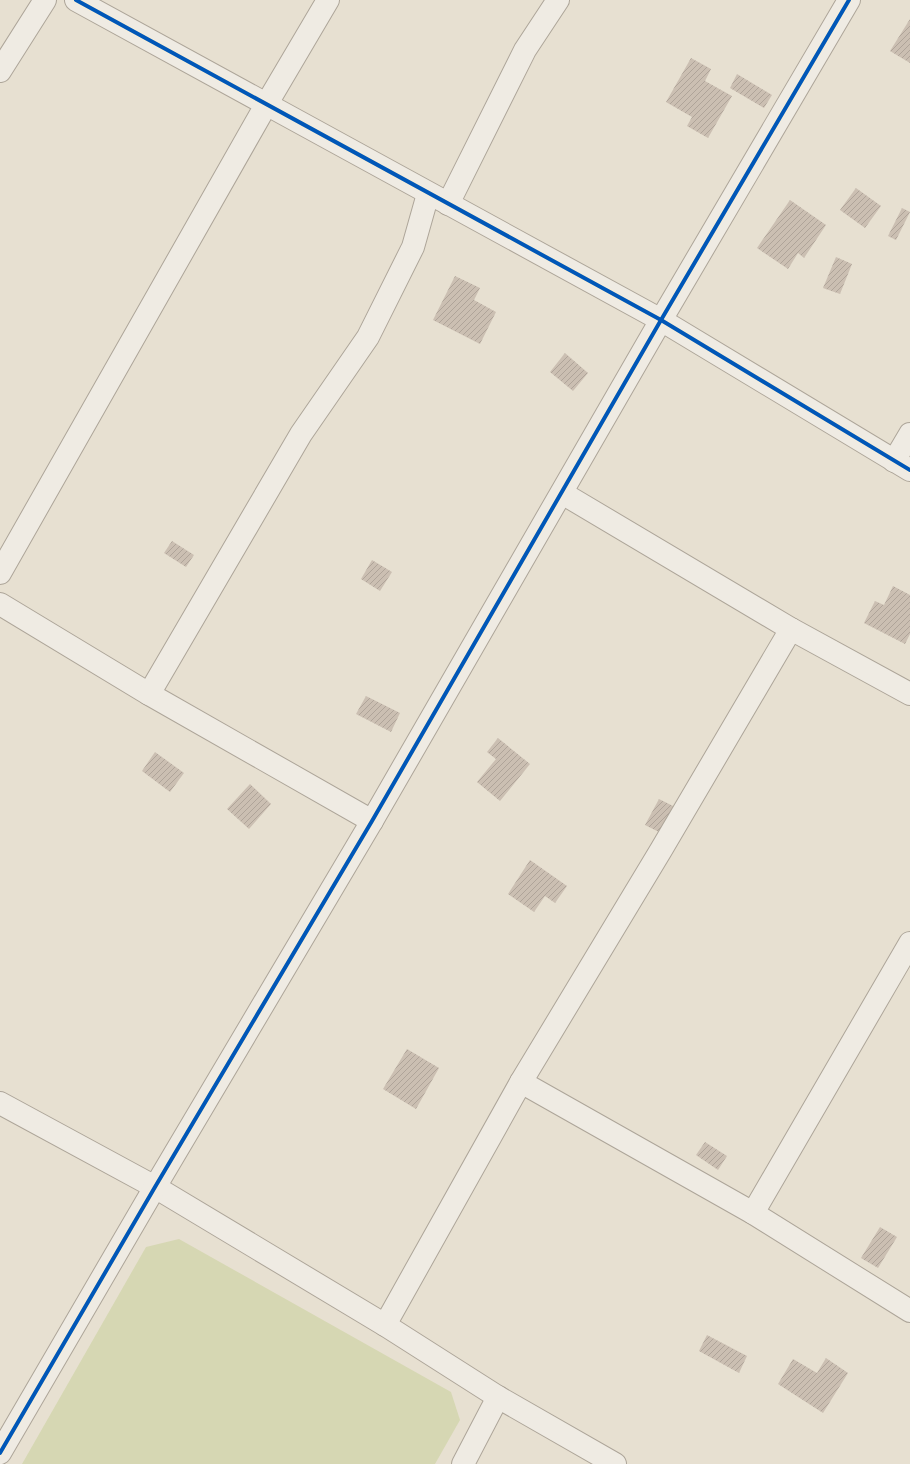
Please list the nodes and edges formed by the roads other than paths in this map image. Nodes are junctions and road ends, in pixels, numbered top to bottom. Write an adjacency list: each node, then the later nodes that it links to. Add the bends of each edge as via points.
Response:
1 (44, 0): 6 (street)
2 (76, 0): 7 (street)
3 (328, 0): 7 (street)
4 (558, 0): 9 (street, via 524,50)
5 (849, 0): 10 (street)
6 (0, 71)
7 (266, 105): 8 (street); 14 (street)
8 (428, 194): 9 (street); 17 (street, via 413,247 368,337 301,434)
9 (448, 204): 10 (street)
10 (661, 320): 12 (street); 13 (street)
11 (910, 434): 12 (street)
12 (902, 466)
13 (562, 493): 16 (street); 19 (street)
14 (0, 573)
15 (0, 604): 17 (street)
16 (791, 629): 18 (street); 21 (street)
17 (149, 694): 19 (street)
18 (910, 694)
19 (372, 821): 23 (street)
20 (910, 943): 24 (street)
21 (521, 1082): 24 (street); 26 (street)
22 (0, 1103): 23 (street)
23 (155, 1187): 26 (street); 28 (street)
24 (753, 1213): 25 (street)
25 (910, 1311)
26 (384, 1325): 27 (street)
27 (498, 1397): 29 (street); 30 (street)
28 (0, 1453)
29 (463, 1464)
30 (616, 1464)

